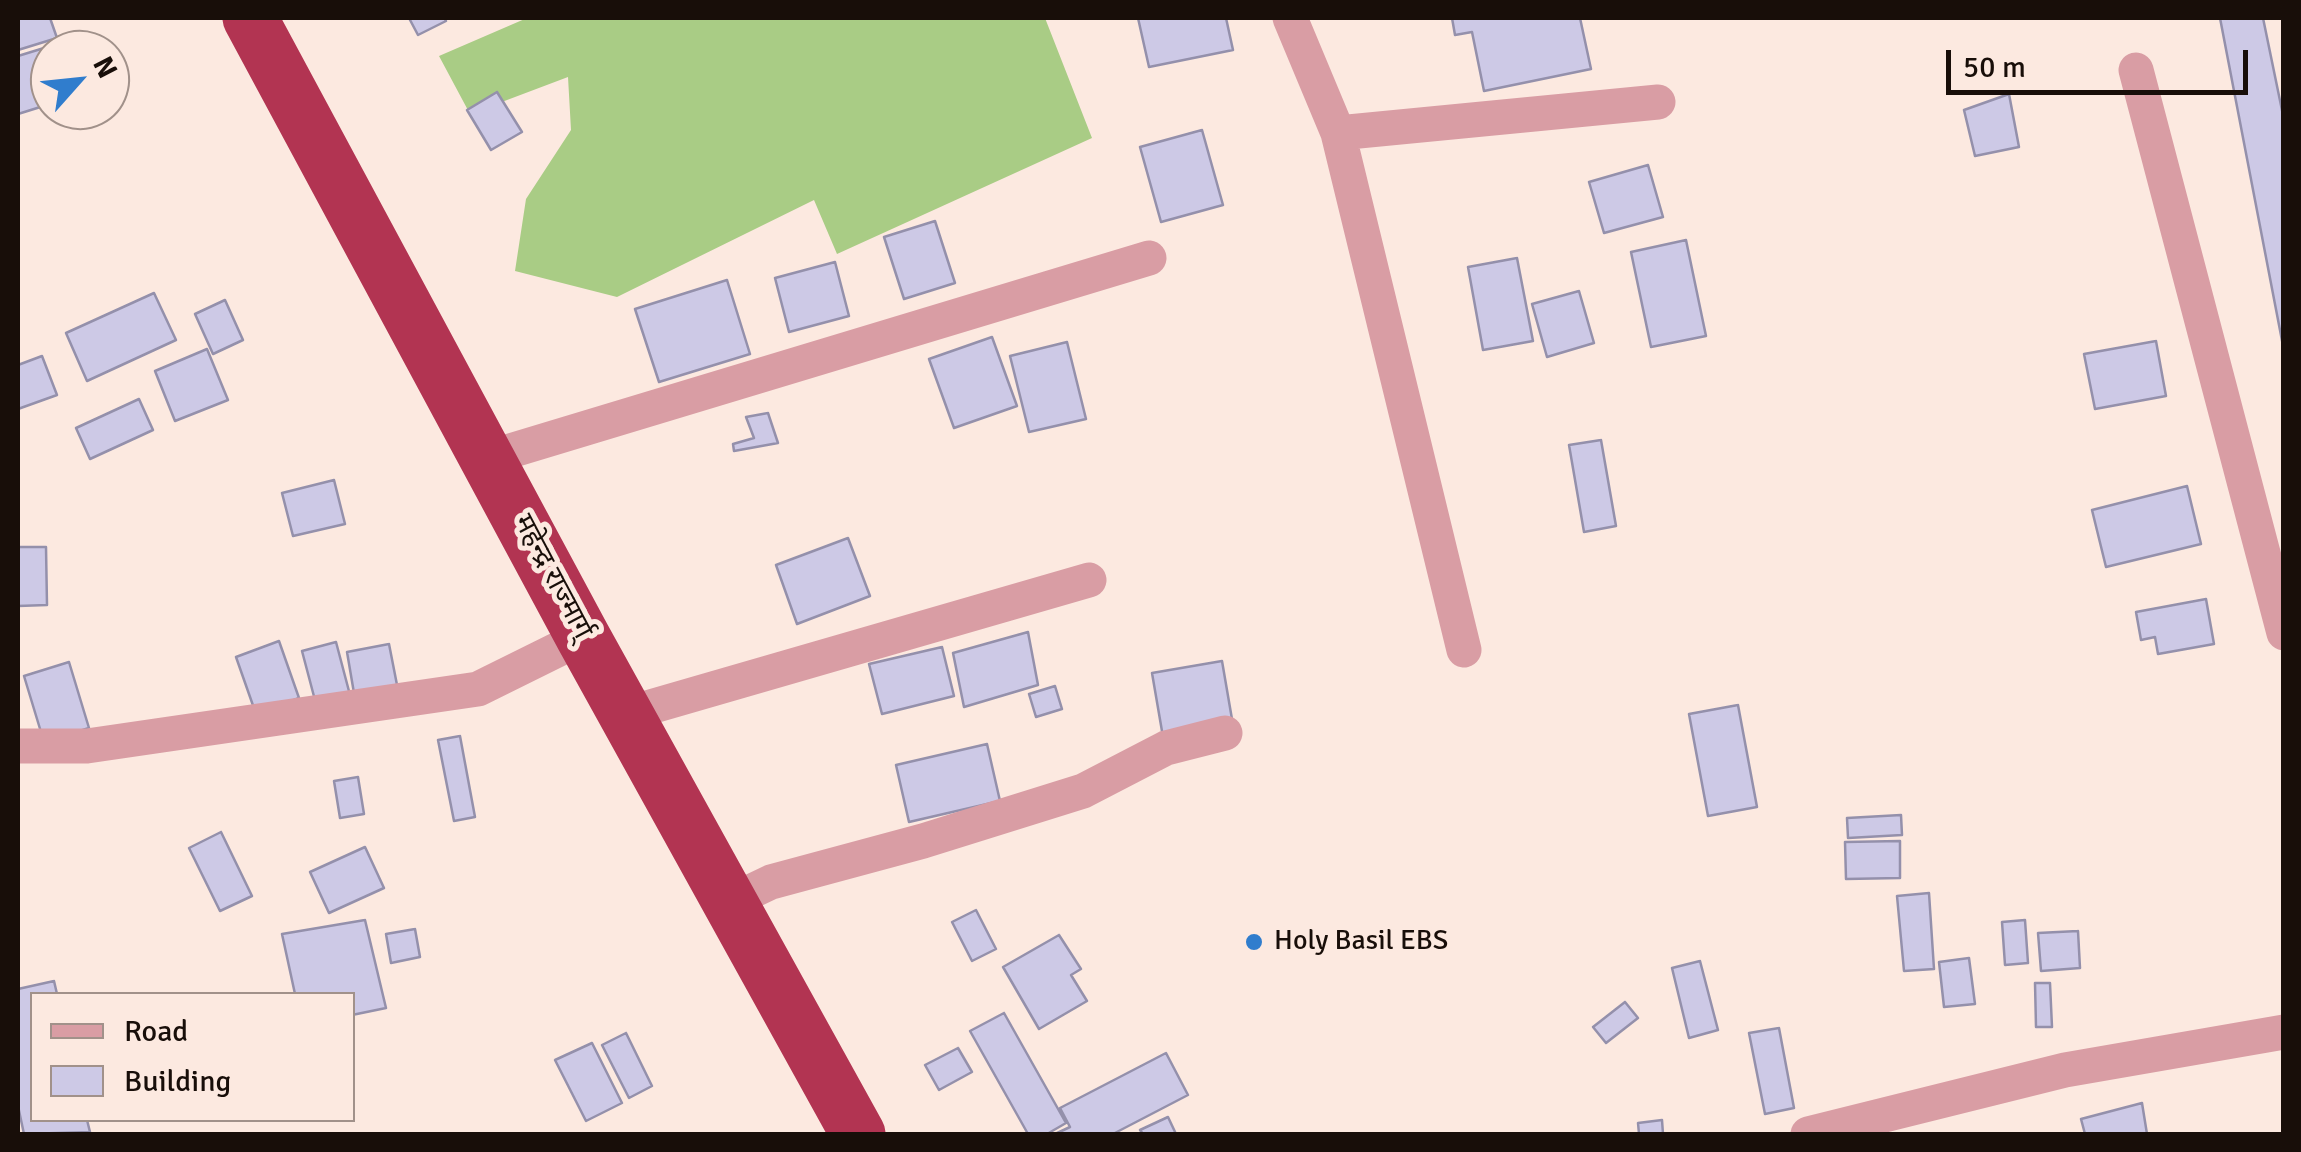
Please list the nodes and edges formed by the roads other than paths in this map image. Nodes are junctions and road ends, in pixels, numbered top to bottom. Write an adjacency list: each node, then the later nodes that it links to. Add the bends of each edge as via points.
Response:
1 (250, 18): 7 (highway, महेन्द्र राज्मार्ग्)
2 (1290, 18): 5 (street)
3 (2136, 70): 9 (street)
4 (1658, 102): 5 (street)
5 (1338, 133): 11 (street)
6 (1149, 258): 7 (street)
7 (487, 458): 10 (highway, महेन्द्र राज्मार्ग्)
8 (1089, 580): 12 (street)
9 (2284, 633)
10 (584, 637): 12 (highway, महेन्द्र राज्मार्ग्); 14 (street, via 478,689 87,746)
11 (1464, 650)
12 (626, 714): 15 (highway, महेन्द्र राज्मार्ग्)
13 (1225, 733): 15 (street, via 1166,748 1083,792 771,882)
14 (18, 746)
15 (729, 902): 18 (highway, महेन्द्र राज्मार्ग्)
16 (2284, 1032): 17 (street, via 2065,1070)
17 (1828, 1132)
18 (858, 1134)

